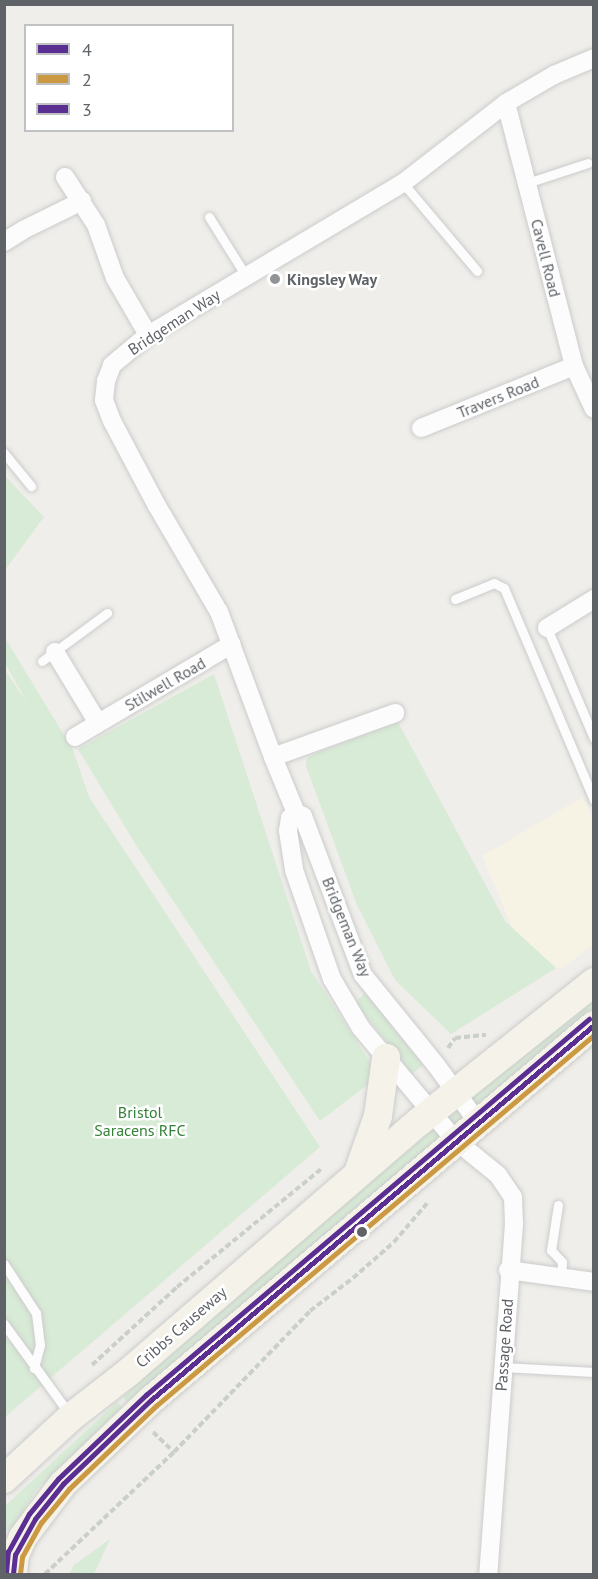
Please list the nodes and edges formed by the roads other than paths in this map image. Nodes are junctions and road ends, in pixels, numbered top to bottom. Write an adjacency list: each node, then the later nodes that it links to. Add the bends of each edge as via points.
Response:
1 (594, 58): 2 (street, Bridgeman Way, via 554,75)
2 (506, 103): 5 (street, Bridgeman Way); 6 (street, Cavell Road)
3 (588, 163): 6 (lane)
4 (65, 177): 7 (street)
5 (403, 183): 10 (lane); 11 (street, Bridgeman Way)
6 (527, 183): 13 (street, Cavell Road)
7 (82, 201): 9 (street); 12 (street, via 96,225 110,280)
8 (209, 217): 11 (lane)
9 (4, 242)
10 (477, 271)
11 (246, 276): 12 (street, Bridgeman Way)
12 (148, 335): 22 (street, Bridgeman Way, via 112,365 104,400 157,506 219,612)
13 (574, 366): 14 (street, Cavell Road); 15 (street, Travers Road)
14 (594, 409)
15 (421, 428)
16 (4, 453): 17 (lane)
17 (31, 486)
18 (455, 599): 29 (lane, via 494,583 504,588)
19 (594, 599): 21 (street)
20 (107, 613): 23 (lane)
21 (547, 628): 27 (lane)
22 (232, 644): 25 (street, Stilwell Road); 28 (street, Bridgeman Way)
23 (48, 656): 25 (street)
24 (395, 713): 28 (street)
25 (98, 723): 26 (street, Stilwell Road)
26 (75, 737)
27 (594, 738)
28 (273, 757): 30 (street, Bridgeman Way)
29 (594, 800)
30 (296, 813): 33 (street, Bridgeman Way, via 290,818 288,831 294,870 332,979 361,1028); 34 (street, Bridgeman Way, via 303,816 363,975)
31 (594, 982): 34 (main road, Cribbs Causeway)
32 (594, 1025): 36 (main road)
33 (387, 1058): 35 (street, Bridgeman Way); 38 (main road, Cribbs Causeway, via 378,1116)
34 (456, 1091): 35 (main road, Cribbs Causeway); 36 (street, Bridgeman Way)
35 (432, 1112): 37 (street, Passage Road); 38 (main road, Cribbs Causeway)
36 (477, 1121): 37 (main road)
37 (455, 1140): 41 (street, Passage Road, via 498,1175 513,1197); 50 (main road, via 151,1400 63,1484 23,1537)
38 (357, 1175): 48 (main road, Cribbs Causeway)
39 (558, 1205): 42 (lane, via 551,1250 562,1262)
40 (4, 1264): 46 (lane, via 36,1313 40,1346)
41 (508, 1270): 42 (street); 45 (street, Passage Road)
42 (561, 1277): 43 (street)
43 (594, 1282)
44 (4, 1324): 46 (lane)
45 (503, 1367): 47 (lane); 51 (street, Passage Road)
46 (34, 1368): 48 (lane)
47 (594, 1372)
48 (71, 1417): 49 (main road, Cribbs Causeway)
49 (4, 1479)
50 (10, 1568)
51 (488, 1575)

